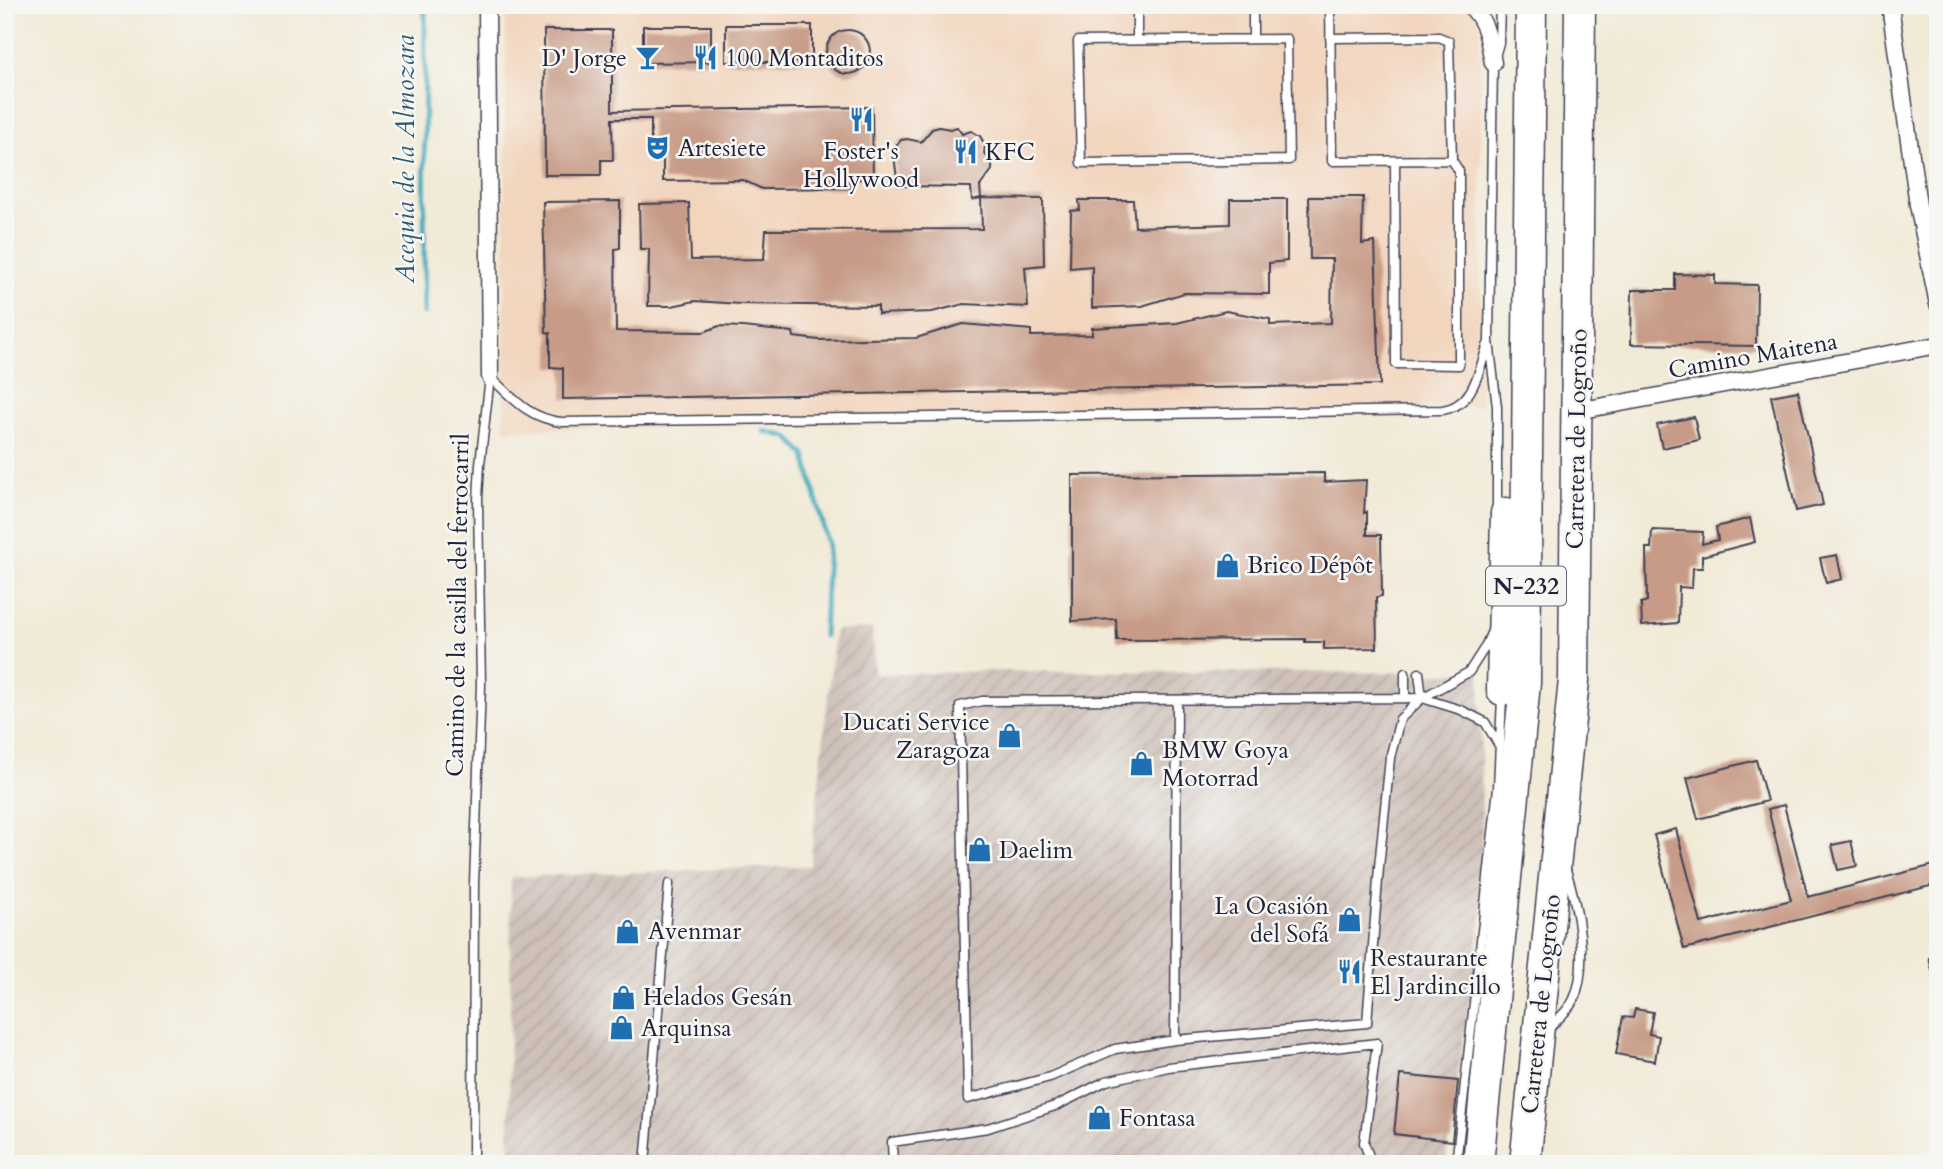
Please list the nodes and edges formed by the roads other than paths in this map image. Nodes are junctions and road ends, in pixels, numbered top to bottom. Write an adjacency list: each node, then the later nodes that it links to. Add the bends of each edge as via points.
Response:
1 (487, 5): 20 (street, Camino de la casilla del ferrocarril)
2 (1137, 5): 12 (lane)
3 (1253, 5): 11 (lane)
4 (1329, 5): 10 (lane)
5 (1469, 5): 13 (street, via 1488,34)
6 (1500, 5): 13 (lane, via 1499,43)
7 (1531, 5): 16 (highway, Carretera de Logroño / N-232)
8 (1580, 5): 21 (highway, Carretera de Logroño / N-232)
9 (1890, 5): 17 (street, via 1918,205)
10 (1330, 38): 14 (lane, via 1439,37 1449,41); 15 (lane, via 1332,161)
11 (1253, 39): 12 (lane); 12 (lane, via 1287,39 1289,160 1081,163 1078,41)
12 (1137, 40)
13 (1493, 63): 18 (lane)
14 (1452, 160): 15 (lane); 15 (lane, via 1459,171 1459,365 1396,364)
15 (1395, 161)
16 (1530, 193): 25 (highway, via 1516,236 1509,329); 37 (highway, Carretera de Logroño / N-232, via 1525,683)
17 (1938, 304)
18 (1489, 341): 20 (lane, via 1471,391 1453,407 1442,410 561,422 525,410); 22 (lane, via 1497,407)
19 (1938, 345): 21 (street, Camino Maitena)
20 (490, 377): 32 (lane, Camino de la casilla del ferrocarril, via 479,482 481,685)
21 (1577, 411): 38 (highway, Carretera de Logroño / N-232, via 1574,680)
22 (1496, 620): 25 (lane); 27 (lane, via 1469,672)
23 (1405, 673): 26 (lane)
24 (1419, 673): 27 (lane)
25 (1502, 690): 29 (lane)
26 (1405, 698): 27 (lane); 28 (lane)
27 (1422, 698): 29 (lane, via 1485,722); 31 (lane, via 1400,719 1390,758 1367,1023)
28 (1177, 701): 31 (lane); 31 (lane, via 982,701 960,706 968,1100 1050,1077 1115,1049)
29 (1500, 747): 36 (lane)
30 (669, 884): 33 (lane)
31 (1175, 1040)
32 (472, 1164)
33 (645, 1164)
34 (893, 1164): 35 (lane, via 892,1142 988,1128 1058,1105 1106,1082 1168,1067 1377,1043 1364,1143)
35 (1372, 1164)
36 (1456, 1164)
37 (1478, 1164)
38 (1525, 1164)

